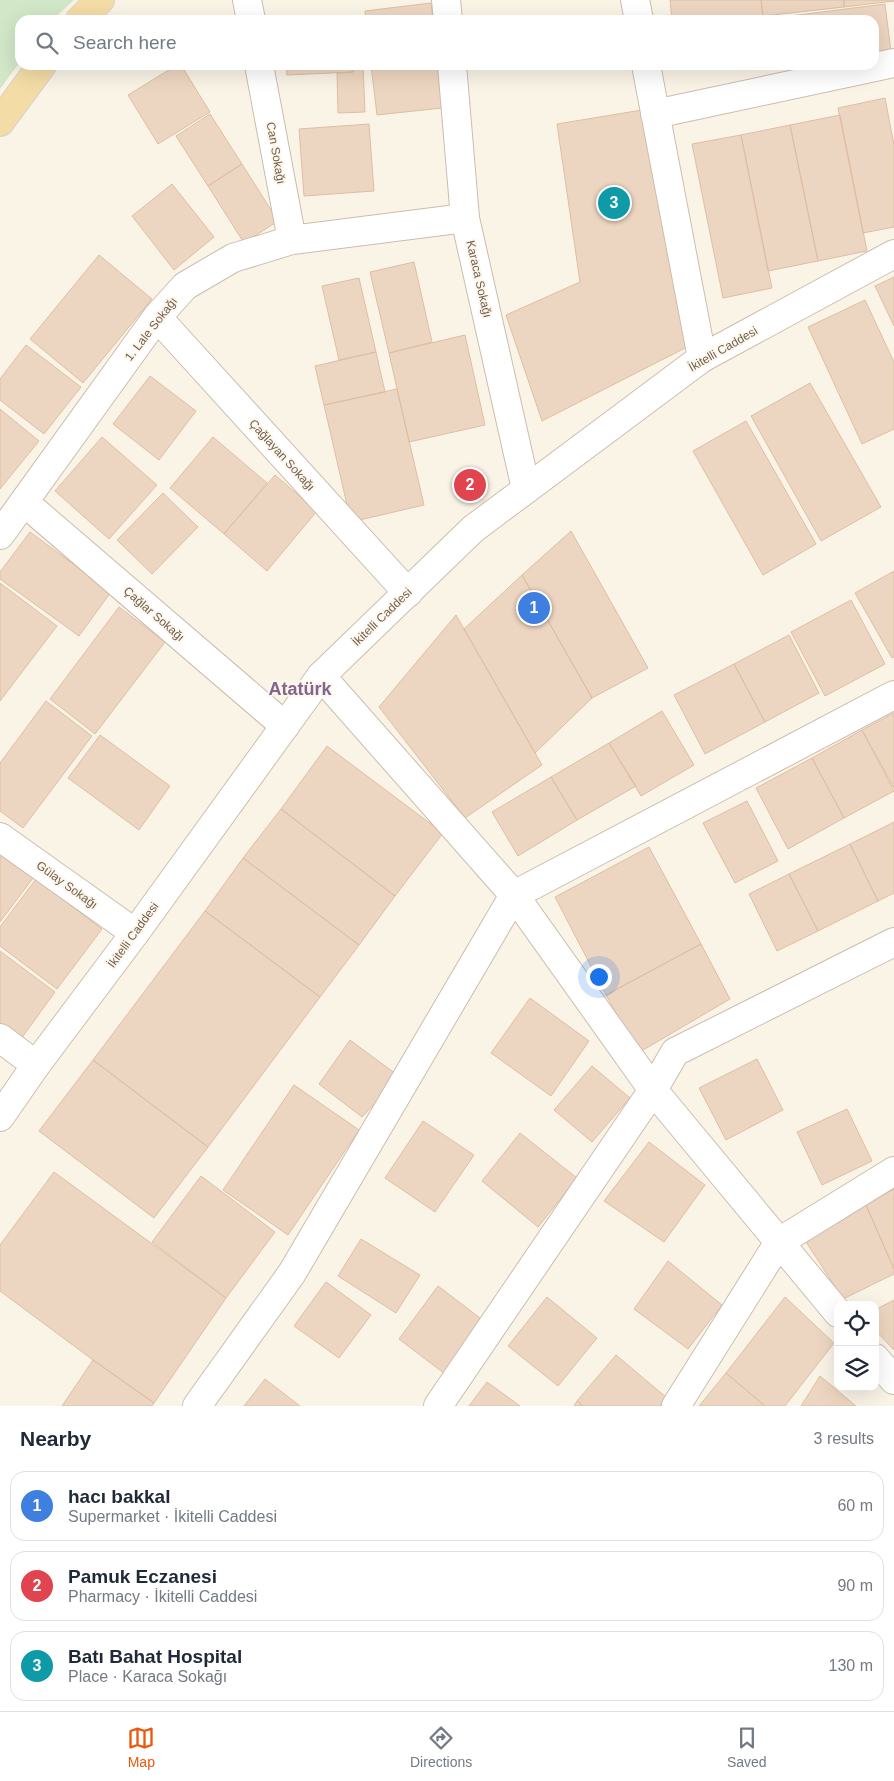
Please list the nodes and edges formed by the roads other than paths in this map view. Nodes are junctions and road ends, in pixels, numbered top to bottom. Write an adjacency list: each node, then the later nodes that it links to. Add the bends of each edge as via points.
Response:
1 (100, 0): 5 (main road)
2 (248, 0): 6 (street)
3 (446, 0): 7 (street)
4 (635, 0): 8 (street)
5 (85, 15)
6 (250, 15)
7 (448, 15)
8 (637, 15)
9 (894, 63): 10 (street)
10 (879, 66)
11 (38, 70): 17 (main road)
12 (261, 70): 19 (street, Can Sokağı)
13 (452, 70): 18 (street, Karaca Sokağı)
14 (647, 70): 16 (street)
15 (861, 70): 16 (street)
16 (655, 114): 22 (street)
17 (0, 122)
18 (465, 218): 19 (street, 1. Lale Sokağı); 23 (street, Karaca Sokağı)
19 (292, 240): 21 (street, 1. Lale Sokağı, via 233,258 185,286)
20 (894, 254): 22 (street, İkitelli Caddesi)
21 (157, 317): 24 (street, 1. Lale Sokağı); 26 (street, Çağlayan Sokağı)
22 (702, 358): 23 (street, İkitelli Caddesi)
23 (526, 490): 26 (street, İkitelli Caddesi, via 473,529)
24 (24, 502): 25 (street, 1. Lale Sokağı); 29 (street, Çağlar Sokağı)
25 (0, 535)
26 (408, 593): 27 (street, İkitelli Caddesi)
27 (320, 676): 29 (street, İkitelli Caddesi); 31 (street)
28 (894, 695): 31 (street)
29 (285, 726): 32 (street, İkitelli Caddesi)
30 (0, 837): 32 (street, Gülay Sokağı)
31 (514, 895): 36 (street); 43 (street, via 292,1273)
32 (135, 933): 35 (street, İkitelli Caddesi)
33 (894, 942): 36 (street, via 675,1052)
34 (0, 1038): 35 (street)
35 (36, 1065): 37 (street, İkitelli Caddesi)
36 (653, 1090): 39 (street); 44 (street)
37 (0, 1116)
38 (894, 1171): 39 (street)
39 (779, 1242): 40 (street); 45 (street)
40 (834, 1307)
41 (879, 1363): 42 (street)
42 (894, 1380)
43 (197, 1406)
44 (438, 1406)
45 (676, 1406)

